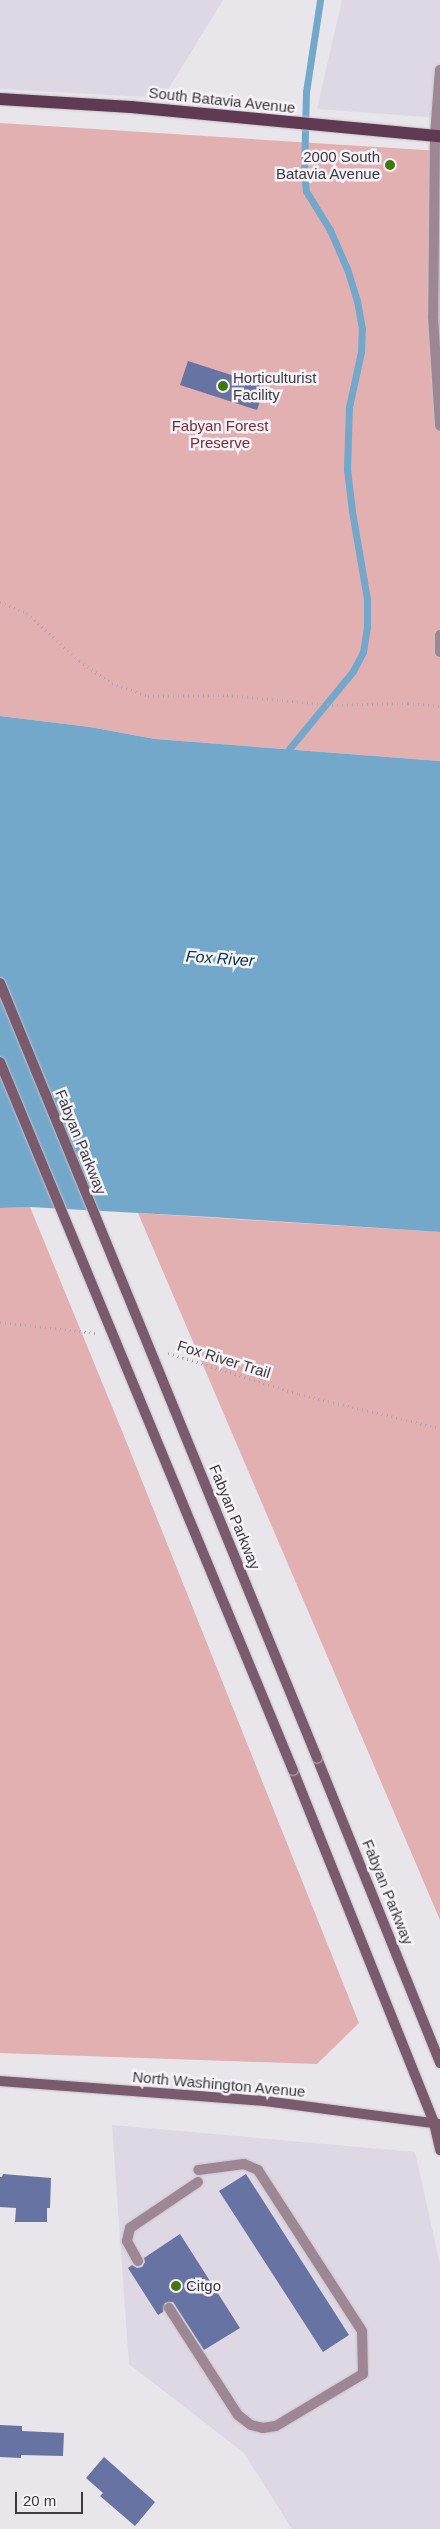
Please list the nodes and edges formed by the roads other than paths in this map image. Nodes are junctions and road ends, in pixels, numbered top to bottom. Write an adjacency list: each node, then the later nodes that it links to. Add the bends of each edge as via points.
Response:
1 (440, 70): 3 (lane)
2 (0, 99): 3 (main road, South Batavia Avenue, via 131,107)
3 (438, 135): 4 (lane)
4 (437, 336): 5 (lane)
5 (440, 426)
6 (440, 636): 7 (lane)
7 (440, 652)
8 (0, 984): 10 (main road, Fabyan Parkway, bridge)
9 (0, 1062): 12 (main road, bridge)
10 (440, 2062)
11 (0, 2081): 12 (main road, North Washington Avenue, via 265,2101)
12 (437, 2123): 13 (main road)
13 (440, 2150)
14 (198, 2170): 17 (lane, via 244,2164 258,2170 362,2331 362,2374 276,2426 262,2428 251,2425 238,2415)
15 (198, 2182): 16 (lane, via 130,2228 127,2241)
16 (138, 2261)
17 (168, 2308)

